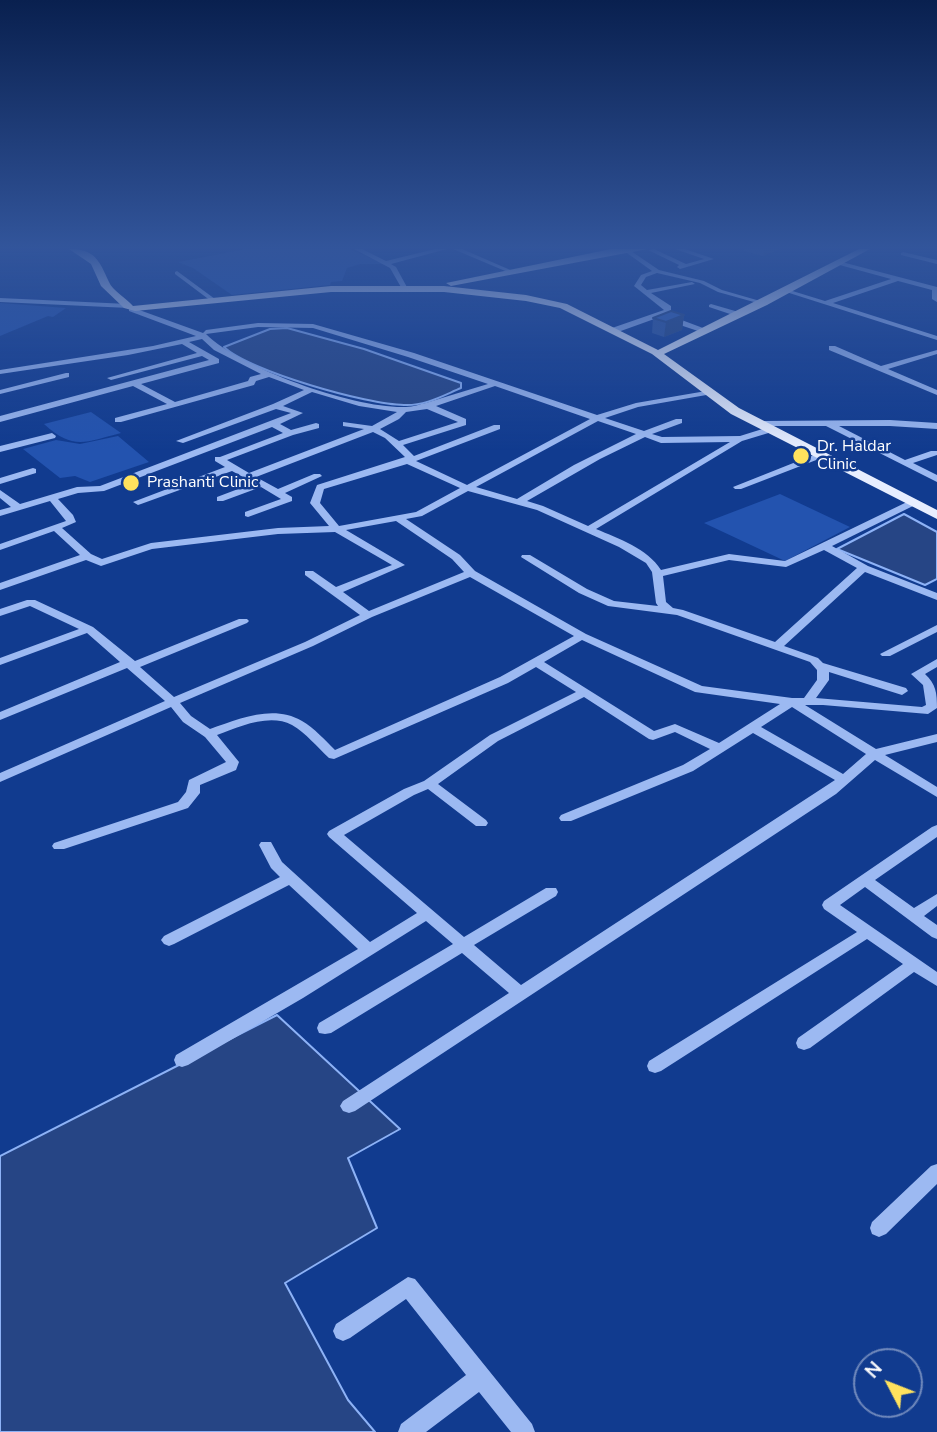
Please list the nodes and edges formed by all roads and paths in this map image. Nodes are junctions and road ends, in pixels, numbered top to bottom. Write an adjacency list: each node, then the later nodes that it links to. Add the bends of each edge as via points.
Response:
1 (155, 316): 9 (street)
2 (585, 316): 7 (main road)
3 (655, 316): 7 (street)
4 (660, 316): 8 (street)
5 (737, 316): 8 (main road)
6 (867, 316): 10 (street)
7 (615, 330): 13 (main road)
8 (707, 331): 13 (main road)
9 (203, 334): 11 (street); 18 (street); 19 (street, via 214,348); 24 (street, via 236,327 313,326)
10 (937, 338)
11 (184, 342): 15 (street); 18 (street)
12 (832, 348): 17 (street)
13 (658, 352): 26 (main road)
14 (937, 352): 17 (street)
15 (202, 354): 16 (street); 21 (street, via 216,361)
16 (149, 368): 21 (street); 22 (street)
17 (879, 369): 28 (street)
18 (0, 371)
19 (269, 373): 25 (street); 29 (street, via 251,383)
20 (66, 375): 27 (street)
21 (163, 377): 23 (street)
22 (111, 378)
23 (136, 384): 29 (street); 35 (street)
24 (492, 385): 30 (street); 34 (street)
25 (312, 389): 31 (street); 32 (street)
26 (709, 392): 34 (street, via 636,405); 45 (main road)
27 (0, 393)
28 (937, 393)
29 (172, 403): 36 (street)
30 (426, 405): 32 (street); 51 (street, via 463,423)
31 (276, 406): 38 (street, via 299,413); 53 (street, via 180,441)
32 (404, 410): 43 (street, via 400,417)
33 (937, 417): 41 (street)
34 (598, 418): 48 (street); 67 (street)
35 (0, 419)
36 (118, 420)
37 (679, 421): 48 (street)
38 (273, 424): 47 (street); 53 (street)
39 (346, 424): 43 (street)
40 (830, 425): 41 (street); 45 (street); 58 (street)
41 (920, 425): 45 (street); 46 (street)
42 (316, 426): 47 (street)
43 (376, 427): 51 (street); 61 (street)
44 (497, 427): 57 (street)
45 (767, 427): 50 (street, via 755,437); 55 (main road)
46 (937, 427)
47 (290, 433): 56 (street)
48 (641, 433): 50 (street, via 661,440); 73 (street)
49 (52, 436): 52 (street)
50 (741, 439): 82 (street)
51 (398, 444): 57 (street, via 410,457)
52 (0, 449)
53 (200, 452): 56 (street); 70 (street, via 101,489)
54 (934, 453): 58 (street)
55 (821, 455): 66 (street); 74 (main road)
56 (220, 460): 59 (street)
57 (408, 461): 67 (street); 81 (street, via 320,487 315,503)
58 (904, 463): 63 (street)
59 (233, 467): 61 (street); 72 (street)
60 (33, 471): 64 (street)
61 (249, 476): 65 (street)
62 (317, 476): 68 (street)
63 (937, 479)
64 (0, 481)
65 (262, 483): 68 (street); 71 (street)
66 (738, 487)
67 (467, 488): 73 (street); 79 (street, via 419,514)
68 (278, 492): 77 (street, via 289,499)
69 (0, 493): 75 (street)
70 (51, 497): 75 (street); 80 (street, via 71,522)
71 (220, 499)
72 (138, 502)
73 (519, 502): 82 (street)
74 (912, 502): 78 (main road); 83 (street)
75 (18, 507): 76 (street)
76 (0, 513)
77 (248, 514)
78 (937, 515)
79 (398, 518): 81 (street); 89 (street, via 456,557)
80 (56, 528): 84 (street); 85 (street)
81 (337, 528): 85 (street, via 150,546 101,564); 92 (street, via 400,565)
82 (588, 530): 90 (street, via 650,561)
83 (825, 546): 87 (street); 90 (street, via 786,564 729,557)
84 (0, 547)
85 (87, 556): 91 (street)
86 (526, 557): 94 (street, via 612,604)
87 (863, 568): 93 (street); 101 (street)
88 (309, 573): 92 (street)
89 (471, 573): 96 (street); 100 (street)
90 (657, 574): 94 (street, via 661,603)
91 (0, 587)
92 (334, 592): 96 (street)
93 (937, 597)
94 (671, 612): 101 (street)
95 (0, 613): 99 (street, via 31,602)
96 (368, 615): 110 (street)
97 (243, 621): 106 (street)
98 (937, 628): 102 (street)
99 (89, 629): 103 (street); 106 (street)
100 (582, 636): 105 (street); 111 (street, via 699,689)
101 (777, 646): 107 (street)
102 (886, 654)
103 (0, 662)
104 (937, 662): 112 (street, via 917,674 929,684 932,706 924,711)
105 (538, 663): 109 (street); 115 (street, via 334,755 287,719 255,720)
106 (132, 664): 110 (street); 113 (street)
107 (819, 665): 108 (street); 112 (street, via 824,669 823,680)
108 (902, 691)
109 (583, 693): 117 (street, via 653,736 675,728); 121 (street, via 494,738)
110 (172, 701): 115 (street); 119 (street)
111 (792, 702): 112 (street); 114 (street); 118 (street)
112 (808, 702)
113 (0, 716)
114 (752, 727): 117 (street); 120 (street)
115 (209, 734): 127 (street, via 233,762 194,783 193,793 183,804)
116 (937, 738): 118 (street)
117 (717, 747): 123 (street, via 688,768)
118 (874, 754): 120 (street); 122 (street)
119 (0, 778)
120 (845, 780): 141 (street)
121 (429, 784): 124 (street); 132 (street, via 334,834)
122 (937, 793)
123 (566, 818)
124 (481, 824)
125 (937, 830): 129 (street)
126 (266, 845): 128 (street, via 276,865)
127 (59, 846)
128 (291, 878): 136 (street); 138 (street)
129 (865, 880): 133 (street); 134 (street, via 829,905)
130 (551, 892): 137 (street)
131 (937, 899): 133 (street)
132 (427, 914): 137 (street); 138 (street)
133 (913, 915): 135 (street)
134 (866, 933): 139 (street); 145 (street)
135 (937, 933)
136 (169, 940)
137 (461, 944): 141 (street); 142 (street)
138 (368, 950): 144 (street)
139 (913, 965): 140 (street); 143 (street)
140 (937, 981)
141 (521, 994): 146 (street)
142 (325, 1028)
143 (804, 1043)
144 (181, 1060)
145 (655, 1066)
146 (349, 1105)
147 (937, 1172): 148 (street)
148 (879, 1228)
149 (343, 1331): 150 (street, via 408,1286)
150 (481, 1377): 151 (street); 152 (street)
151 (409, 1432)
152 (524, 1432)

